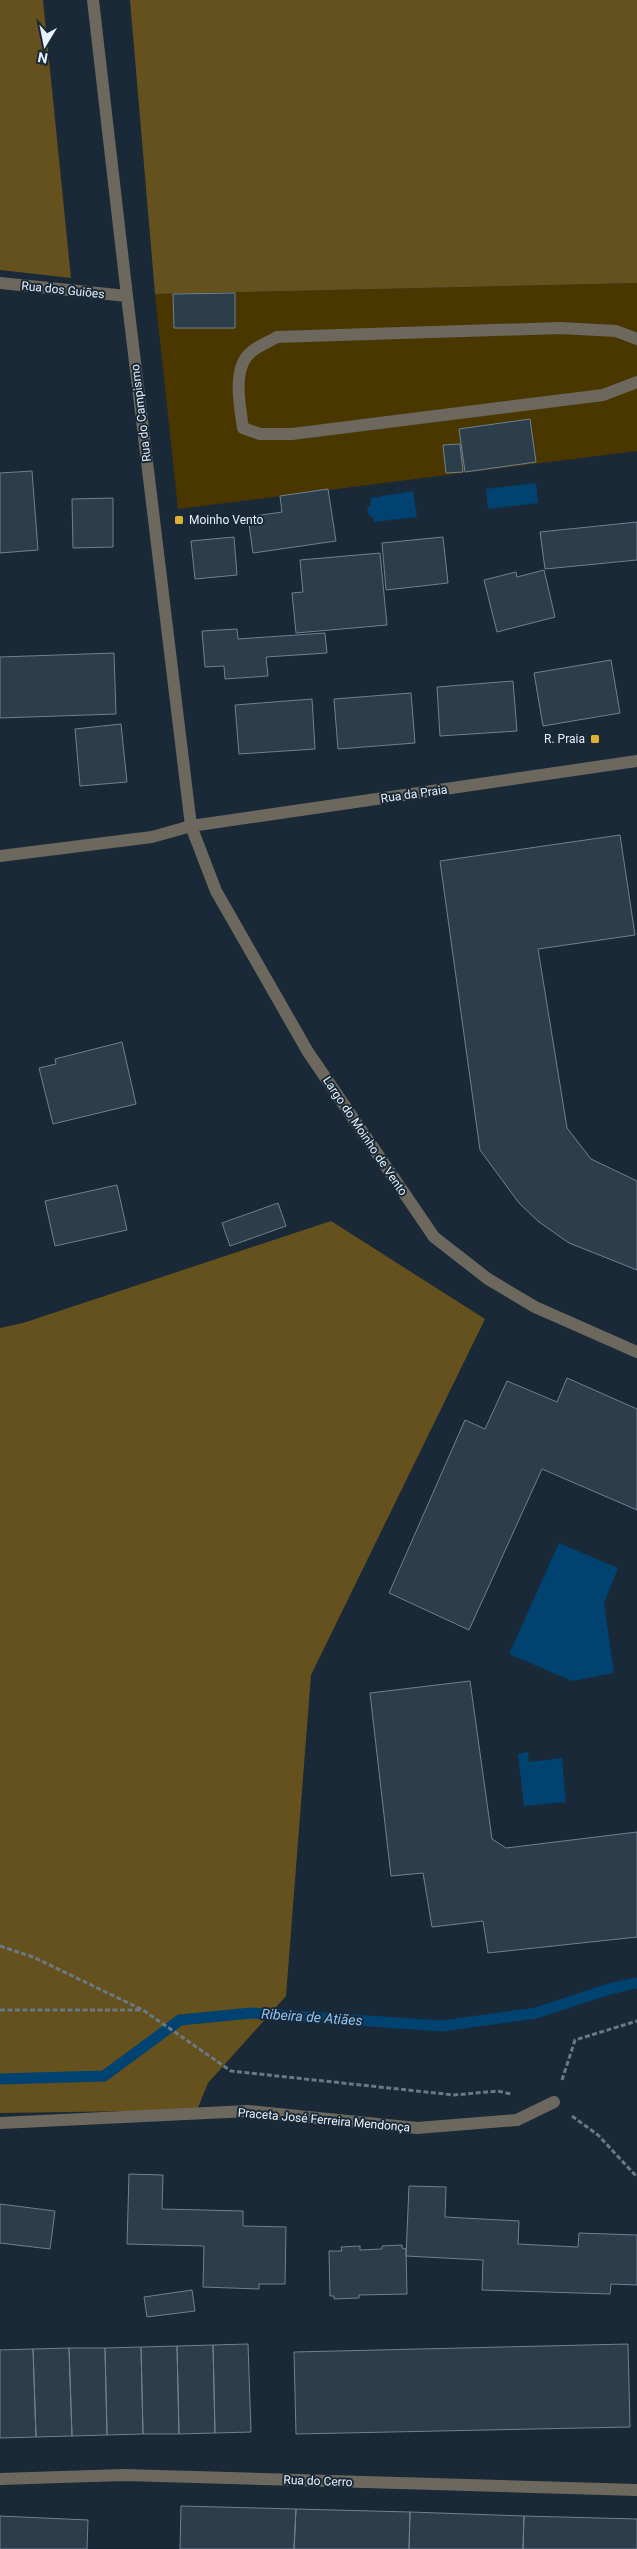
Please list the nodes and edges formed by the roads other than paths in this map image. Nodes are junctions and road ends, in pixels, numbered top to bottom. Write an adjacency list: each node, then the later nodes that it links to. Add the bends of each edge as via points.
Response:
1 (93, 0): 3 (street, Rua do Campismo)
2 (0, 283): 3 (street, Rua dos Guiões)
3 (127, 296): 7 (street, Rua do Campismo)
4 (637, 339): 5 (street, via 616,331 560,328 277,338 249,353 240,374 238,398 243,428 260,434 292,434 603,395)
5 (637, 382)
6 (637, 761): 7 (street, Rua da Praia)
7 (191, 826): 8 (street, Rua da Praia, via 152,836); 9 (street, Largo do Moinho de Vento, via 216,891 308,1052 434,1237 488,1279 535,1307)
8 (0, 856)
9 (637, 1352)
10 (554, 2102): 11 (street, Praceta José Ferreira Mendonça, via 518,2120 417,2128 248,2111)
11 (0, 2122)
12 (0, 2479): 13 (street, Rua do Cerro, via 124,2475)
13 (637, 2490)

